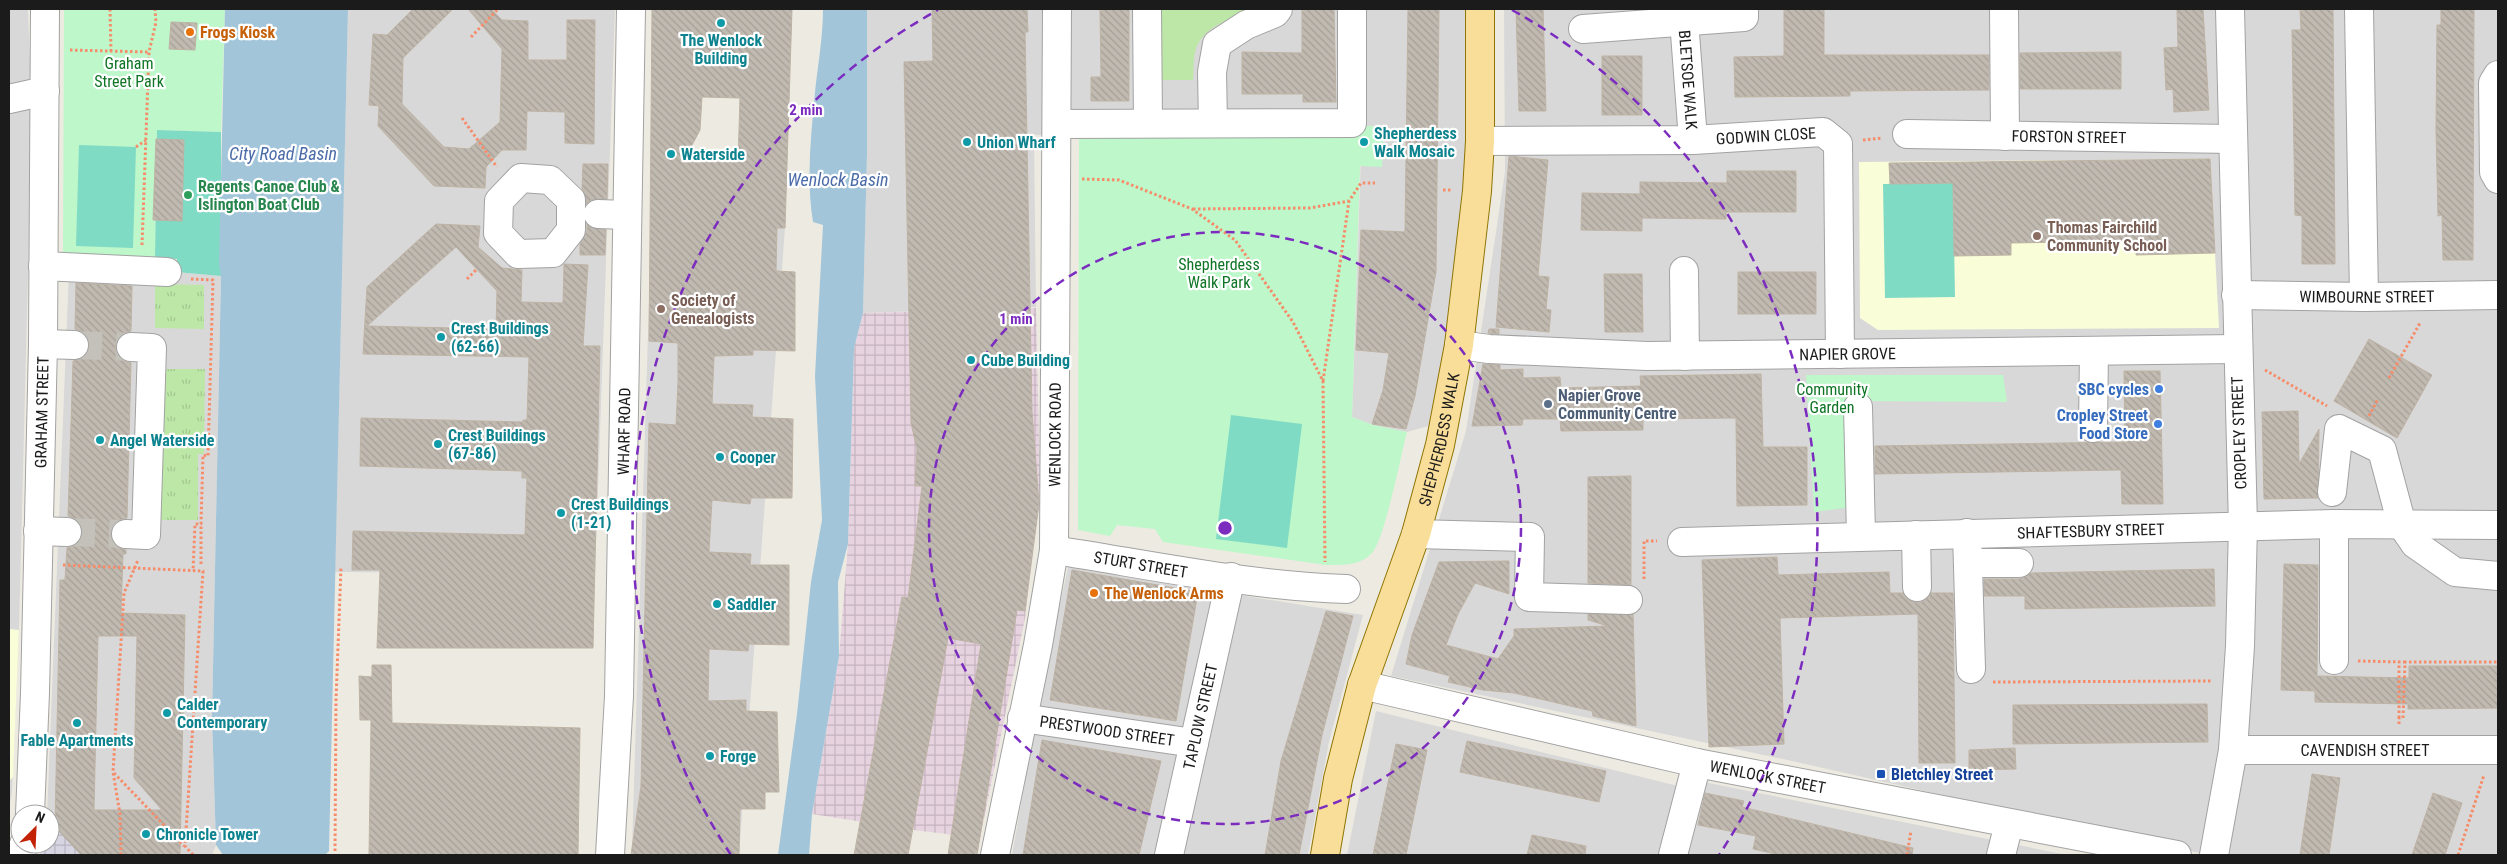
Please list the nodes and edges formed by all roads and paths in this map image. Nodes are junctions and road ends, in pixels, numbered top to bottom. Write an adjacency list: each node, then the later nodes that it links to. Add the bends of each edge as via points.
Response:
1 (45, 9): 22 (street, GRAHAM STREET)
2 (110, 9): 19 (path)
3 (155, 9): 20 (path, via 156,22)
4 (498, 9): 17 (path)
5 (631, 9): 45 (street, WHARF ROAD)
6 (1057, 9): 27 (street, WENLOCK ROAD)
7 (1146, 9): 25 (street)
8 (1278, 9): 26 (street, via 1217,44 1212,72)
9 (1352, 9): 26 (street, via 1352,122)
10 (1480, 9): 33 (main road, SHEPHERDESS WALK)
11 (1744, 9): 15 (street, BLETSOE WALK, via 1744,17)
12 (2004, 9): 29 (street)
13 (2230, 9): 31 (street, CROPLEY STREET)
14 (2360, 9): 54 (street)
15 (1684, 20): 16 (street, BLETSOE WALK); 32 (street, BLETSOE WALK)
16 (1583, 29)
17 (471, 36)
18 (65, 50): 19 (path)
19 (111, 52): 20 (path)
20 (149, 52): 30 (path)
21 (2498, 75): 37 (street, via 2493,82 2493,122 2494,172)
22 (45, 91): 23 (street); 46 (street, GRAHAM STREET)
23 (9, 99)
24 (462, 118): 39 (path)
25 (1148, 123): 26 (street); 27 (street)
26 (1213, 123)
27 (1057, 124): 36 (street, WENLOCK ROAD)
28 (1907, 134): 29 (street, FORSTON STREET); 34 (path)
29 (2005, 136): 31 (street, FORSTON STREET)
30 (146, 139): 35 (path); 48 (path)
31 (2232, 139): 51 (street, CROPLEY STREET)
32 (1693, 140): 33 (street, GODWIN CLOSE); 34 (street, GODWIN CLOSE, via 1823,132)
33 (1480, 141): 57 (main road, SHEPHERDESS WALK, via 1478,192)
34 (1838, 144): 61 (street, GODWIN CLOSE)
35 (136, 147)
36 (1056, 178): 43 (path, via 1119,180); 81 (street, WENLOCK ROAD)
37 (2498, 179)
38 (1374, 184): 42 (path, via 1362,183)
39 (512, 188): 44 (street, via 521,178 550,180); 44 (street, via 499,201 498,233 518,254 553,254)
40 (1443, 190): 41 (path)
41 (1453, 191)
42 (1349, 201): 43 (path, via 1310,208); 64 (path)
43 (1192, 209): 64 (path, via 1235,240 1293,322)
44 (587, 214): 45 (street)
45 (627, 215): 115 (street, WHARF ROAD, via 619,696)
46 (43, 266): 48 (street); 55 (street, GRAHAM STREET)
47 (477, 269): 50 (path)
48 (154, 271): 68 (path, via 167,278 212,280 208,456 203,455)
49 (1684, 271): 62 (street)
50 (468, 279)
51 (2236, 295): 54 (street, WIMBOURNE STREET); 59 (street, CROPLEY STREET)
52 (2498, 295): 53 (street, WIMBOURNE STREET)
53 (2435, 296): 54 (street, WIMBOURNE STREET); 63 (path)
54 (2364, 297)
55 (43, 344): 56 (street); 73 (street, GRAHAM STREET)
56 (74, 345)
57 (1459, 345): 62 (street, NAPIER GROVE); 77 (main road, SHEPHERDESS WALK, via 1440,445)
58 (131, 347): 76 (street, via 152,348)
59 (2237, 349): 60 (street, NAPIER GROVE); 72 (street, CROPLEY STREET)
60 (2094, 351): 61 (street, NAPIER GROVE); 66 (street)
61 (1840, 354): 62 (street, NAPIER GROVE)
62 (1675, 356)
63 (2389, 378)
64 (1323, 381): 92 (path, via 1326,565)
65 (1858, 407): 79 (street)
66 (2093, 428)
67 (2332, 492): 70 (street, via 2339,429 2382,450)
68 (201, 524): 85 (path); 88 (path, via 195,524)
69 (2334, 524): 70 (street, SHAFTESBURY STREET); 72 (street, SHAFTESBURY STREET); 94 (street)
70 (2402, 524): 71 (street, SHAFTESBURY STREET); 89 (street, via 2414,544 2456,572)
71 (2498, 525)
72 (2243, 526): 75 (street, SHAFTESBURY STREET); 99 (street, CROPLEY STREET)
73 (38, 531): 74 (street); 84 (street, GRAHAM STREET)
74 (67, 532)
75 (1968, 533): 78 (street, SHAFTESBURY STREET); 82 (street)
76 (136, 534): 87 (path)
77 (1416, 534): 93 (street, via 1530,537 1530,597); 100 (main road, SHEPHERDESS WALK)
78 (1916, 535): 79 (street, SHAFTESBURY STREET); 91 (street)
79 (1861, 536): 80 (street, SHAFTESBURY STREET)
80 (1682, 542): 93 (path, via 1644,541 1644,592)
81 (1054, 550): 90 (street, STURT STREET); 101 (street, WENLOCK ROAD)
82 (1968, 563): 83 (street); 98 (street)
83 (2019, 563)
84 (38, 564): 87 (path); 109 (street, GRAHAM STREET)
85 (201, 564)
86 (341, 567): 112 (path)
87 (135, 569): 88 (path); 108 (path, via 124,592)
88 (193, 571): 111 (path, via 203,571)
89 (2498, 576)
90 (1231, 577): 92 (street, STURT STREET); 103 (street, TAPLOW STREET)
91 (1917, 587)
92 (1333, 589)
93 (1628, 600)
94 (2334, 660): 95 (path)
95 (2399, 662): 96 (path); 102 (path)
96 (2405, 662): 97 (path); 102 (path, via 2403,718)
97 (2498, 662)
98 (1971, 669): 99 (path, via 1971,683 2027,680)
99 (2238, 681): 104 (street, CROPLEY STREET)
100 (1362, 686): 107 (street, WENLOCK STREET); 118 (main road, SHEPHERDESS WALK, via 1338,779)
101 (1022, 718): 103 (street, PRESTWOOD STREET); 116 (street, WENLOCK ROAD)
102 (2399, 718): 105 (path)
103 (1194, 742): 117 (street, TAPLOW STREET)
104 (2233, 750): 105 (street, CAVENDISH STREET); 122 (street, CROPLEY STREET)
105 (2400, 750): 106 (street, CAVENDISH STREET)
106 (2494, 750): 123 (path)
107 (1697, 763): 110 (street, WENLOCK STREET); 119 (street)
108 (113, 772): 111 (path); 113 (path, via 120,814)
109 (30, 804)
110 (2009, 824): 120 (street); 121 (street, WENLOCK STREET)
111 (185, 846): 114 (path)
112 (335, 851)
113 (121, 855)
114 (193, 855)
115 (610, 855)
116 (995, 855)
117 (1169, 855)
118 (1325, 855)
119 (1673, 855)
120 (2001, 855)
121 (2177, 855)
122 (2214, 855)
123 (2458, 855)

